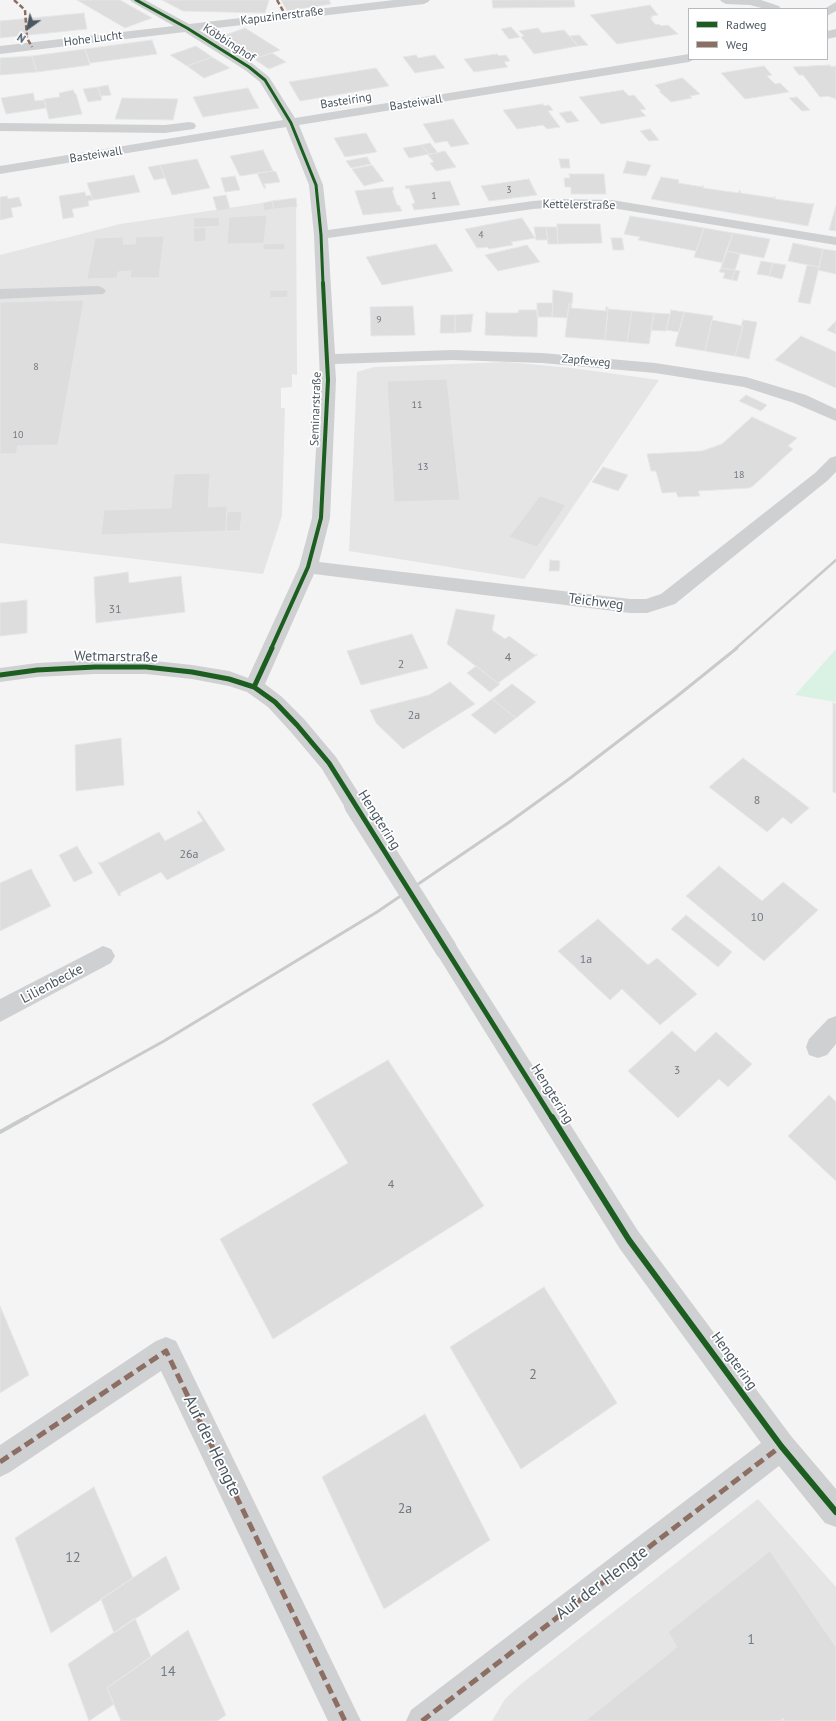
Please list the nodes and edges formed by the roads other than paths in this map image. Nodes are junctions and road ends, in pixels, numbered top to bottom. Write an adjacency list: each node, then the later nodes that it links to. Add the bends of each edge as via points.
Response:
1 (136, 0): 5 (street, Köbbinghof)
2 (424, 0): 5 (street, Kapuzinerstraße)
3 (726, 0): 4 (street, via 750,1)
4 (773, 8)
5 (187, 28): 6 (street, Hohe Lucht); 9 (street, Köbbinghof, via 265,80)
6 (0, 50)
7 (688, 58): 9 (street, Basteiwall)
8 (300, 109): 9 (street, Basteiring)
9 (290, 122): 10 (street, Basteiring, via 200,125 165,129); 11 (street, Basteiwall); 12 (street, Seminarstraße, via 316,185)
10 (0, 127)
11 (0, 170)
12 (321, 235): 13 (street, Kettelerstraße, via 559,203 612,204); 16 (street, Seminarstraße)
13 (836, 241)
14 (98, 291): 15 (street)
15 (0, 294)
16 (327, 359): 17 (street, Zapfeweg, via 453,355 542,358 655,368 746,382 800,399); 19 (street, Seminarstraße, via 321,518)
17 (836, 416)
18 (836, 462): 19 (street, Teichweg, via 821,477 668,599 647,606)
19 (308, 567): 21 (street, Seminarstraße)
20 (0, 675): 21 (street, Wetmarstraße, via 37,670 146,667 229,678)
21 (254, 687): 26 (street, Hengtering, bridge, via 275,702 329,763 629,1240)
22 (103, 956): 23 (street, Lilienbecke)
23 (0, 1011)
24 (836, 1027): 25 (street)
25 (818, 1047)
26 (781, 1446): 28 (street, Hengtering); 30 (street, Auf der Hengte)
27 (0, 1462): 29 (street, Auf der Hengte, via 166,1351)
28 (836, 1512)
29 (345, 1721)
30 (422, 1721)

